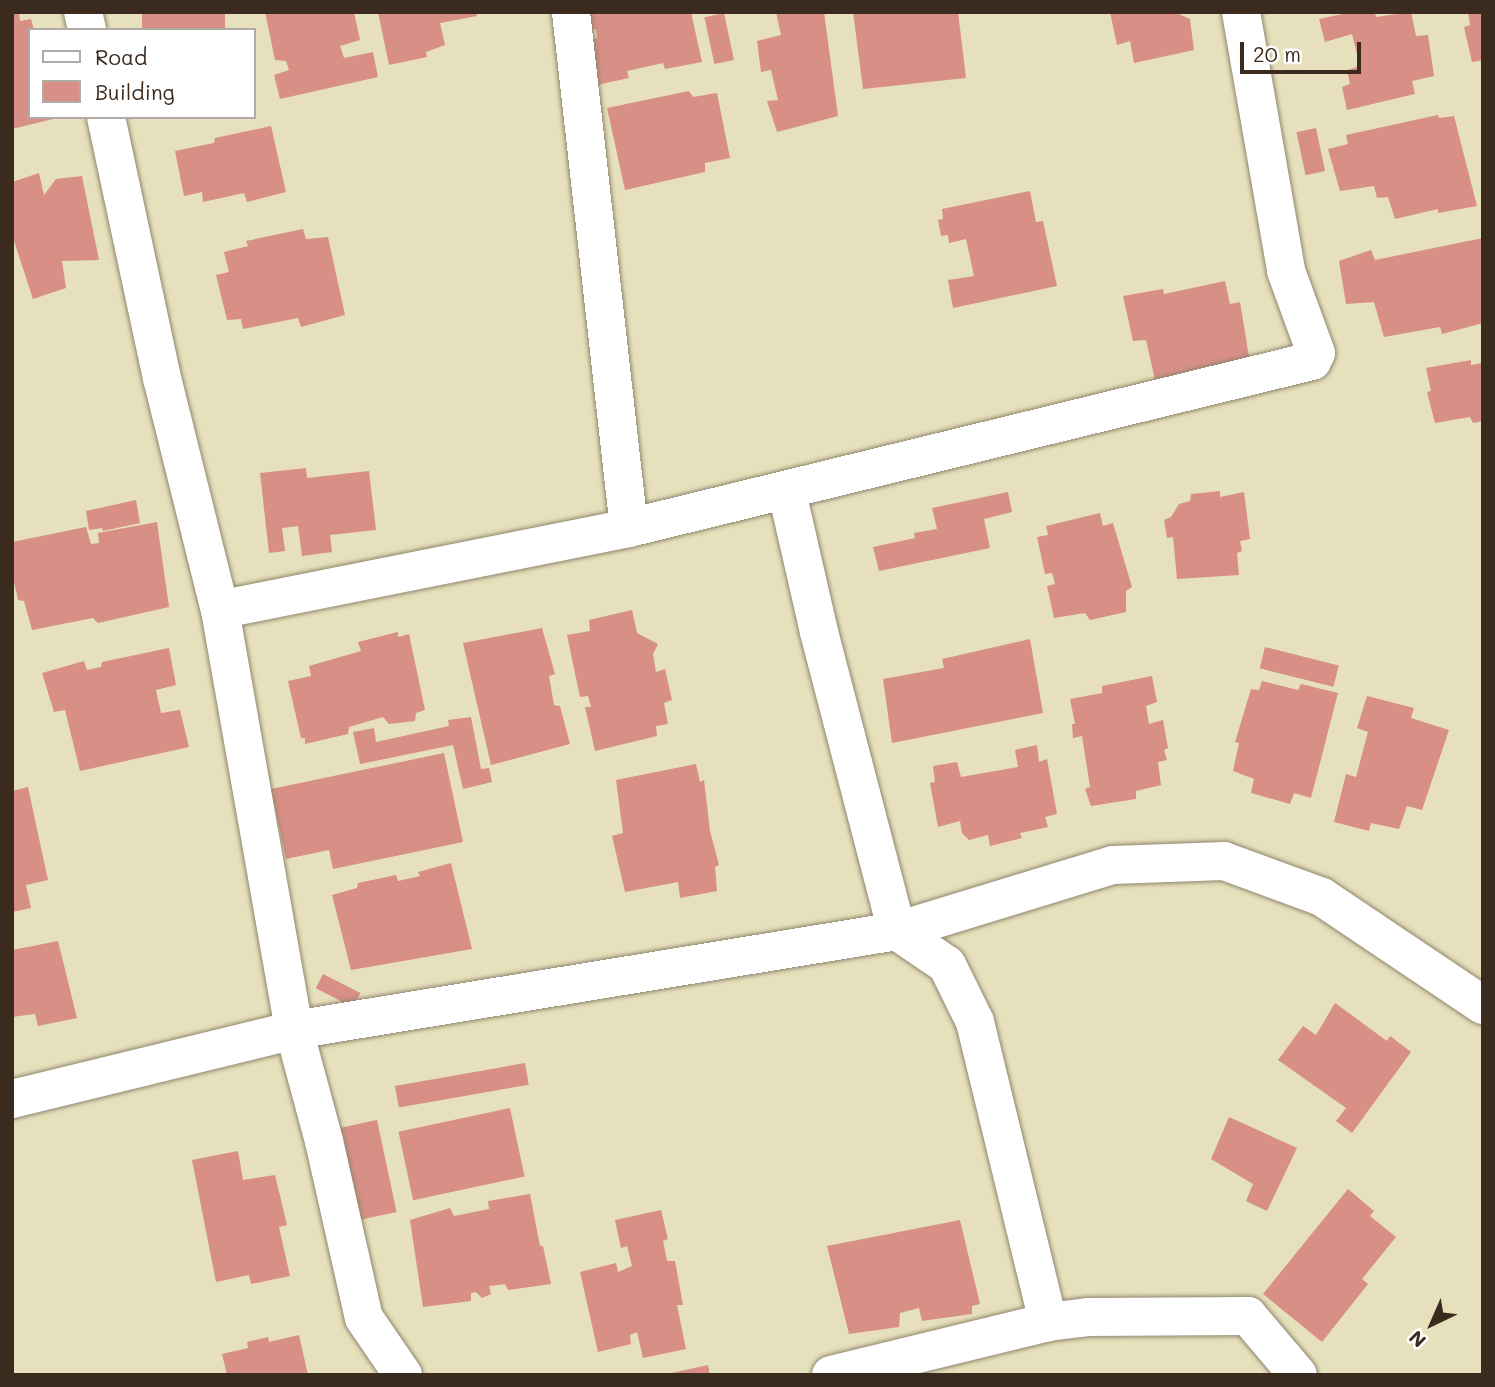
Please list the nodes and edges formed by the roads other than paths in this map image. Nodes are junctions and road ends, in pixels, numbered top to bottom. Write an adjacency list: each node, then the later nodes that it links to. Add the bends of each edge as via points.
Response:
1 (570, 12): 5 (street)
2 (1241, 12): 4 (street, via 1286,271 1315,359)
3 (106, 119): 6 (street, via 162,378)
4 (787, 492): 5 (street); 7 (street)
5 (629, 528): 6 (street)
6 (220, 610): 9 (street)
7 (897, 931): 8 (street, via 1113,865 1224,861 1322,897); 9 (street); 11 (street, via 947,965 975,1022)
8 (1483, 1004)
9 (294, 1030): 10 (street); 12 (street, via 364,1318)
10 (12, 1099)
11 (1048, 1322): 13 (street); 14 (street, via 1088,1317 1248,1316)
12 (403, 1375)
13 (831, 1375)
14 (1298, 1375)

